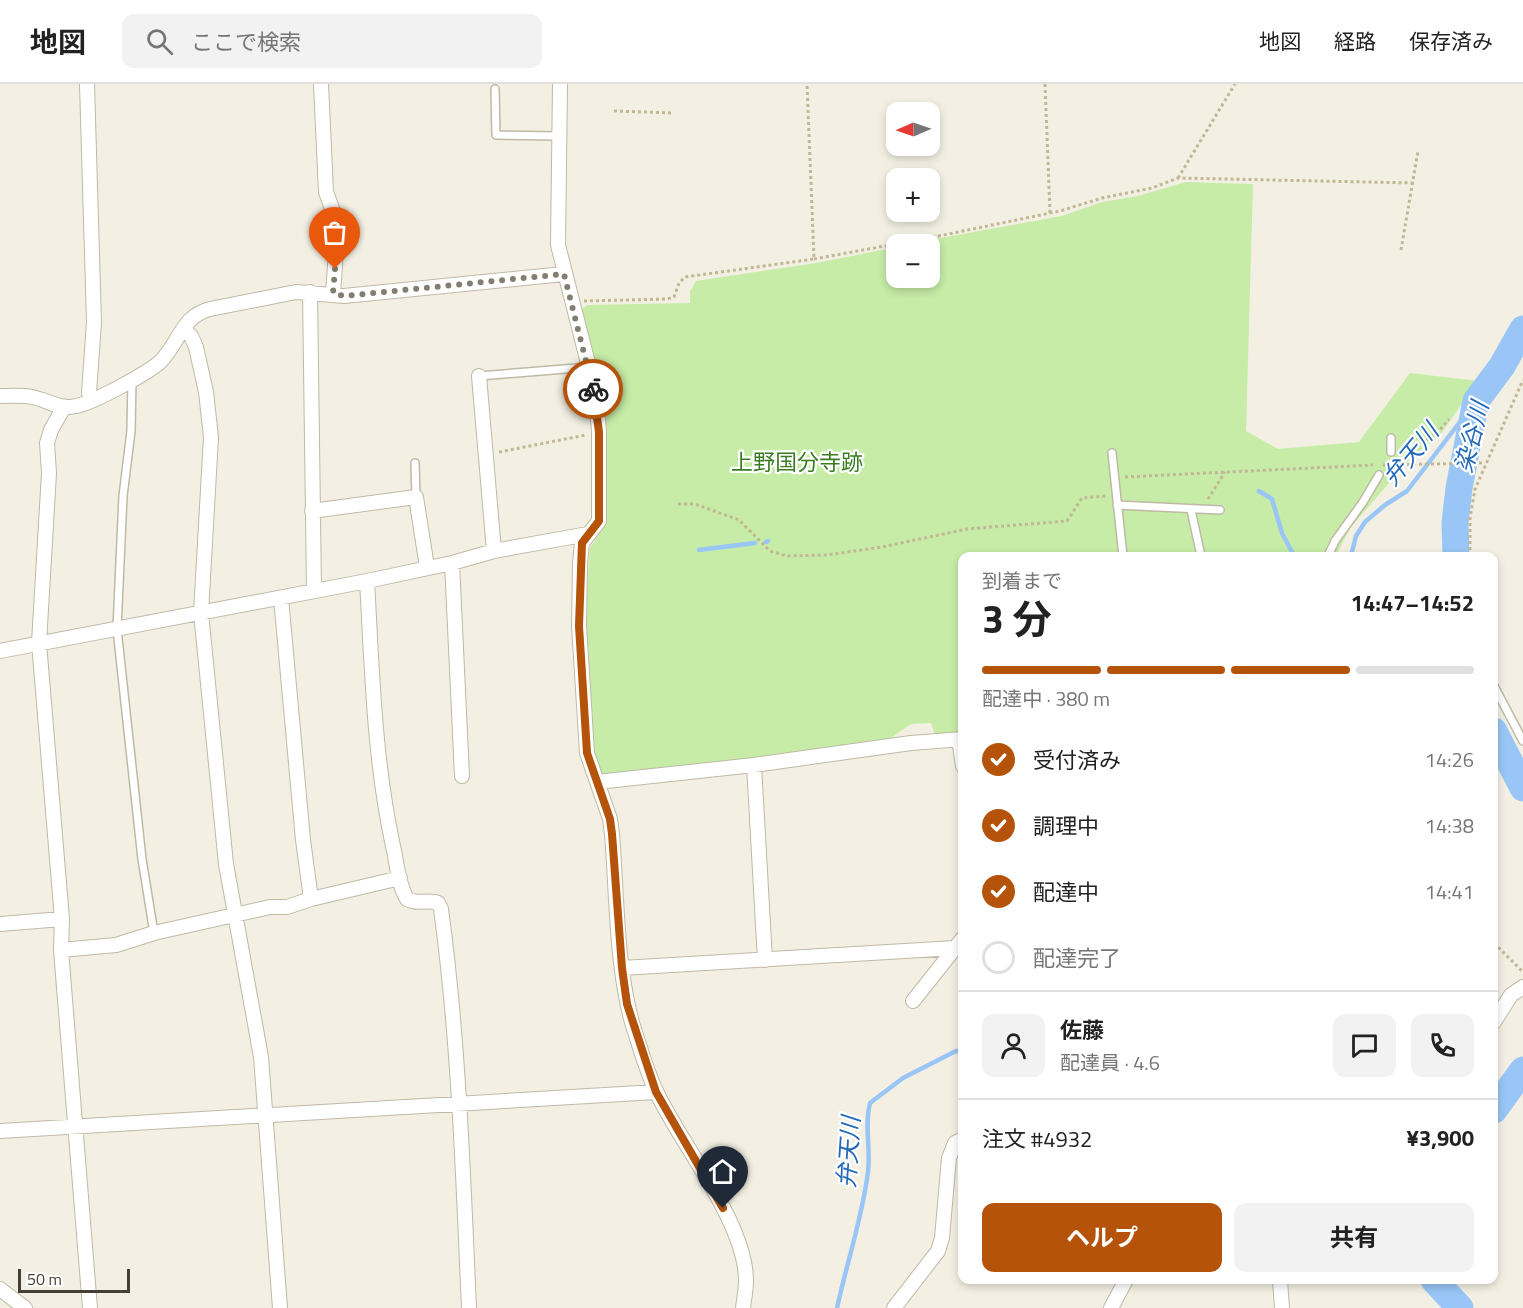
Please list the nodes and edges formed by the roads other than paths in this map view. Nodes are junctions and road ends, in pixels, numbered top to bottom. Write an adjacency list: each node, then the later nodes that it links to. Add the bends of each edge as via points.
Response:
1 (87, 84): 14 (street, via 94,322 89,393)
2 (321, 84): 8 (street, via 326,192 338,225)
3 (560, 84): 5 (street)
4 (495, 89): 5 (lane, via 496,135)
5 (560, 136): 6 (street, via 558,238)
6 (564, 274): 8 (street, via 344,296); 10 (street)
7 (310, 292): 8 (street); 9 (street, via 285,293 204,311 194,315); 25 (street)
8 (333, 293)
9 (183, 329): 12 (street, via 163,359); 36 (street, via 196,346 210,420)
10 (589, 367): 11 (lane); 26 (street, via 599,432 599,521)
11 (479, 376): 27 (street)
12 (132, 380): 14 (street); 37 (lane)
13 (0, 396): 15 (street, via 34,397)
14 (92, 400): 15 (street)
15 (64, 407): 38 (street, via 47,443 49,473)
16 (1391, 438): 17 (lane)
17 (1391, 452)
18 (1112, 453): 22 (lane)
19 (415, 463): 21 (lane)
20 (1378, 474): 30 (lane)
21 (416, 497): 25 (street); 32 (street)
22 (1117, 505): 23 (lane); 28 (lane)
23 (1191, 510): 24 (lane); 29 (lane)
24 (1220, 510)
25 (312, 511): 34 (street)
26 (588, 534): 27 (street); 45 (street, via 582,543 579,626 587,753)
27 (494, 551): 31 (street)
28 (1123, 552)
29 (1200, 552)
30 (1330, 552)
31 (452, 563): 32 (street); 44 (street)
32 (428, 567): 33 (street)
33 (367, 581): 34 (street); 46 (street, via 378,760)
34 (314, 590): 35 (street)
35 (281, 598): 36 (street); 47 (street)
36 (201, 613): 37 (street); 48 (street)
37 (117, 629): 38 (street); 51 (lane)
38 (39, 643): 39 (street); 49 (street)
39 (0, 651)
40 (1498, 695): 42 (lane)
41 (958, 739): 43 (street)
42 (1523, 741)
43 (754, 765): 45 (street); 55 (street)
44 (462, 776)
45 (597, 782): 56 (street, via 610,819)
46 (400, 878): 47 (street); 61 (street, via 407,899 432,901 441,909)
47 (311, 899): 48 (street)
48 (234, 915): 51 (street); 62 (street, via 261,1057)
49 (62, 919): 50 (street); 54 (street)
50 (0, 924)
51 (154, 933): 54 (street, via 116,945)
52 (958, 943): 55 (street)
53 (958, 944): 58 (street)
54 (61, 950): 63 (street)
55 (765, 960): 56 (street)
56 (622, 968): 60 (street, via 627,1004)
57 (1523, 987): 59 (street, via 1511,995)
58 (913, 1001)
59 (1498, 1016)
60 (656, 1092): 61 (street); 73 (street, via 739,1242 746,1281)
61 (460, 1104): 62 (street); 72 (street)
62 (266, 1116): 63 (street); 71 (street)
63 (76, 1126): 64 (street); 70 (street)
64 (0, 1131)
65 (958, 1141): 74 (street, via 949,1158 938,1251)
66 (1124, 1284): 75 (street)
67 (1280, 1284): 76 (street)
68 (0, 1289): 69 (street)
69 (25, 1308)
70 (90, 1308)
71 (280, 1308)
72 (469, 1308)
73 (743, 1308)
74 (894, 1308)
75 (1111, 1308)
76 (1282, 1308)

